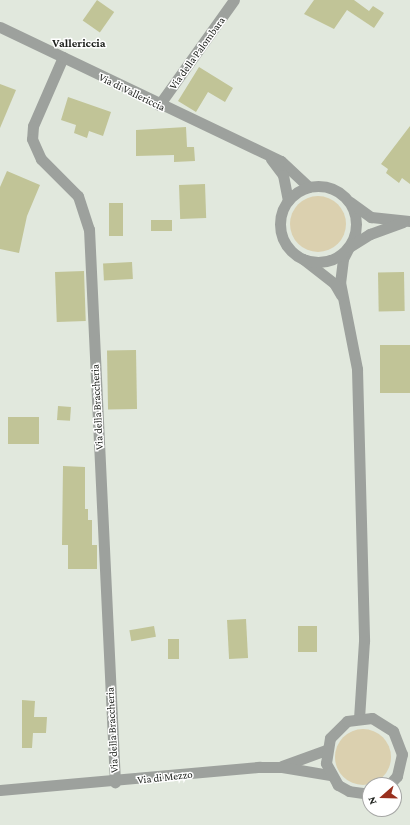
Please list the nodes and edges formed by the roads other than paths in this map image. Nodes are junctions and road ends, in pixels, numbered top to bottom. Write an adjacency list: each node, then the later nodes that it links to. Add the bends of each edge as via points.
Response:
1 (234, 0): 4 (street, Via della Palombara)
2 (0, 28): 3 (street, Via di Vallericcia)
3 (63, 57): 4 (street, Via di Vallericcia); 19 (street, Via della Braccheria, via 31,134 41,159 78,196 89,229)
4 (159, 105): 5 (street, Via di Vallericcia)
5 (264, 153): 6 (street, Via di Vallericcia, via 289,166); 8 (street, Via di Vallericcia, via 283,175)
6 (309, 187): 7 (street, via 331,188); 8 (street)
7 (348, 200): 9 (street, via 371,217); 10 (street, via 356,226)
8 (288, 201): 11 (street, via 280,222 282,237)
9 (408, 221): 10 (street, via 370,234)
10 (349, 247): 11 (street, via 328,261); 12 (street, via 340,271)
11 (303, 259): 12 (street, via 334,283)
12 (342, 297): 13 (street, via 357,369 364,641)
13 (359, 718): 14 (street, via 337,728); 16 (street, via 383,723 393,731)
14 (326, 750): 15 (street, Via di Mezzo); 17 (street)
15 (282, 766): 17 (street, Via di Mezzo); 19 (street, Via di Mezzo)
16 (405, 767): 18 (street)
17 (330, 775): 21 (street, via 348,792)
18 (396, 777)
19 (115, 782): 20 (street, Via di Mezzo)
20 (0, 790)
21 (362, 793)

